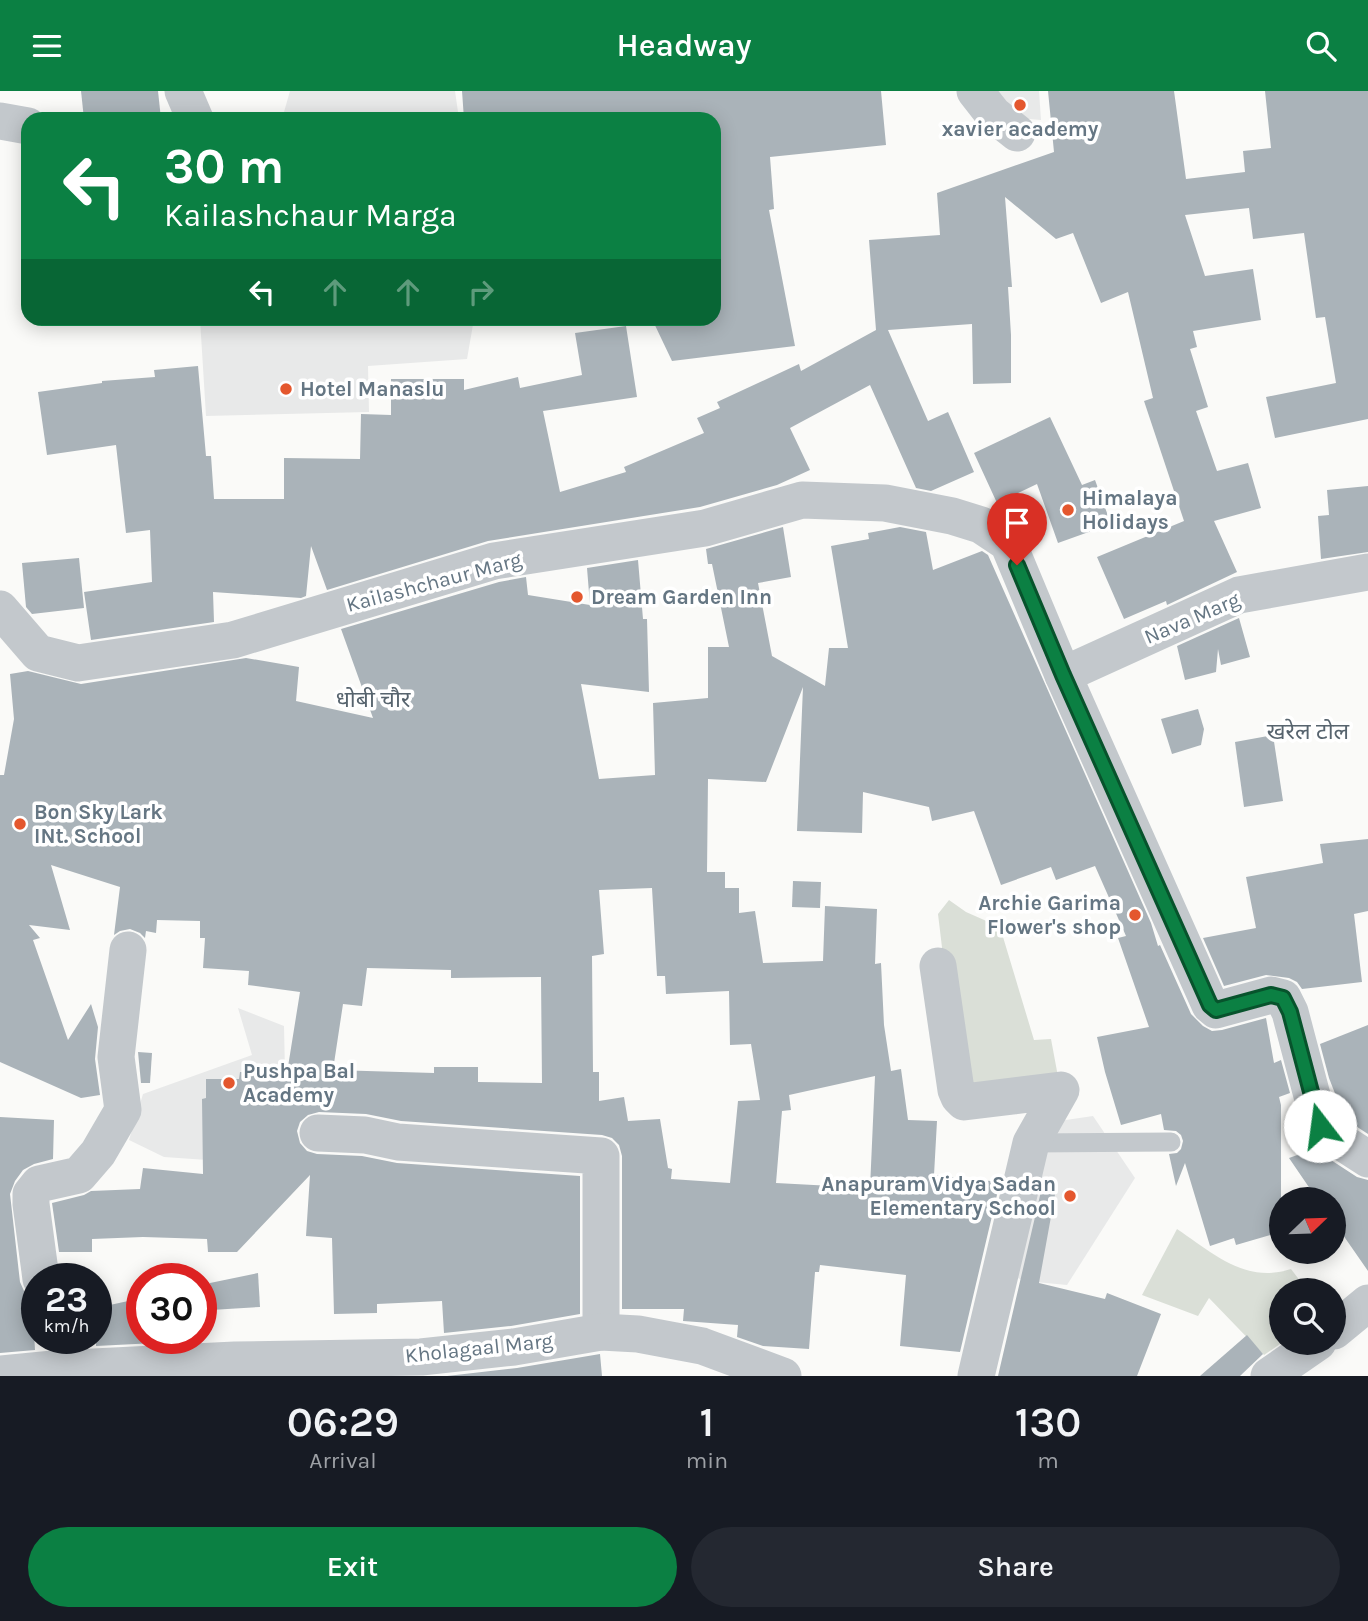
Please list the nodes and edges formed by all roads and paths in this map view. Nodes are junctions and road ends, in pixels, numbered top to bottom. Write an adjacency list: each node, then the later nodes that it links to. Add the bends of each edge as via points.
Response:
1 (183, 91): 3 (street)
2 (975, 91): 6 (street, via 993,114)
3 (192, 112)
4 (0, 121): 5 (street)
5 (21, 124)
6 (1017, 132)
7 (1368, 572): 9 (street, Nava Marg, via 1239,595)
8 (0, 609): 9 (street, Kailashchaur Marg, via 38,653 78,663 233,640 494,561 705,528 802,500 885,503 981,525 1008,543)
9 (1063, 675): 15 (street, via 1212,1009 1271,995 1283,998 1320,1126)
10 (128, 950): 16 (street, via 116,1057 122,1110 99,1153 79,1175 39,1184 32,1194)
11 (937, 966): 14 (street, via 959,1097 964,1102 1060,1090)
12 (318, 1133): 19 (street, via 601,1156)
13 (1171, 1142): 14 (lane)
14 (1031, 1143): 24 (street)
15 (1368, 1159)
16 (39, 1263)
17 (1368, 1303): 18 (street)
18 (1346, 1321)
19 (601, 1332): 20 (street, Kholagaal Marg, via 421,1357 235,1360); 23 (street, Kholagaal Marg, via 702,1346)
20 (51, 1354): 22 (street, Kholagaal Marg)
21 (1299, 1355): 25 (street)
22 (0, 1374)
23 (783, 1376)
24 (976, 1376)
25 (1269, 1376)

